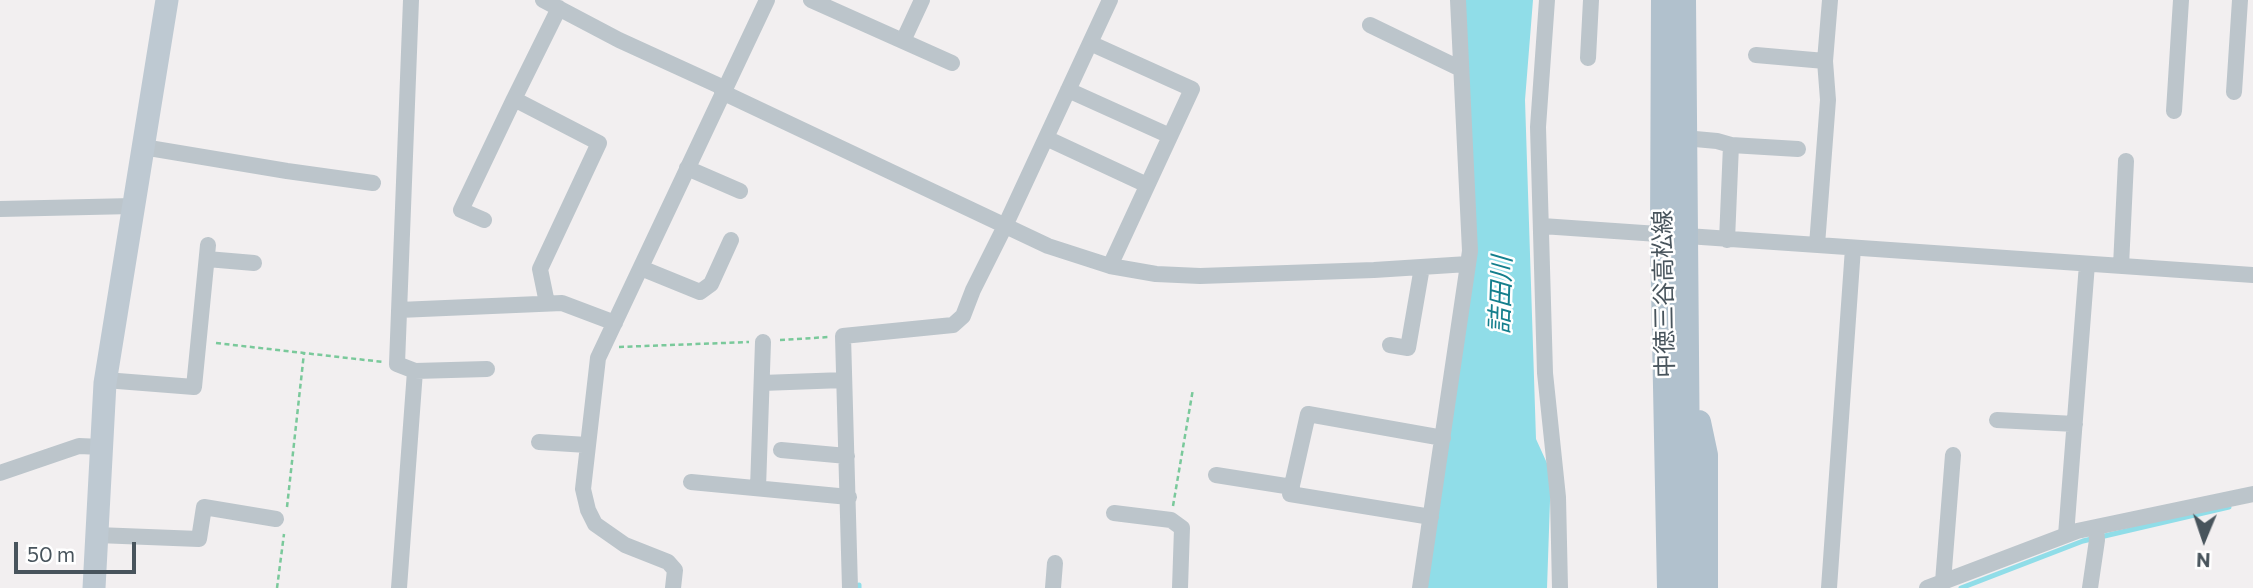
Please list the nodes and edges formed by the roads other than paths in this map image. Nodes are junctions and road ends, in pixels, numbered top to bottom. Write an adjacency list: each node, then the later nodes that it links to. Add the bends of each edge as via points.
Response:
1 (167, 0): 34 (street)
2 (411, 0): 60 (street)
3 (543, 0): 16 (street)
4 (767, 0): 25 (street)
5 (811, 0): 18 (street)
6 (922, 0): 18 (street)
7 (1110, 0): 19 (street)
8 (1458, 0): 24 (street)
9 (1547, 0): 45 (street, via 1538,127)
10 (1591, 0): 21 (street)
11 (1662, 0): 46 (main road, 中徳三谷高松線)
12 (1684, 0): 32 (main road, 中徳三谷高松線)
13 (1830, 0): 22 (street)
14 (2182, 0): 29 (street)
15 (2240, 0): 27 (street)
16 (559, 8): 25 (street); 28 (street)
17 (1370, 25): 24 (street)
18 (904, 41): 23 (street)
19 (1090, 43): 26 (street); 30 (street, via 1192,89)
20 (1756, 55): 22 (street)
21 (1588, 58)
22 (1825, 61): 49 (street, via 1828,100)
23 (952, 63)
24 (1461, 69): 52 (street)
25 (723, 90): 37 (street); 44 (street)
26 (1068, 90): 30 (street); 31 (street)
27 (2234, 92)
28 (514, 99): 43 (street, via 461,210); 59 (street, via 599,143 540,269)
29 (2174, 111)
30 (1170, 136): 39 (street)
31 (1046, 138): 39 (street); 44 (street)
32 (1684, 138): 33 (street); 46 (main road, 中徳三谷高松線)
33 (1731, 145): 35 (street); 48 (street)
34 (143, 147): 38 (street); 41 (street)
35 (1798, 149)
36 (2126, 161): 55 (street)
37 (687, 167): 40 (street); 57 (street)
38 (373, 183)
39 (1147, 185): 54 (street)
40 (740, 191)
41 (133, 206): 42 (street); 67 (street)
42 (0, 209)
43 (484, 220)
44 (1005, 226): 54 (street); 68 (street, via 964,316 953,326 843,336)
45 (1542, 226): 46 (street); 102 (street, via 1545,373 1558,497)
46 (1673, 236): 48 (street); 64 (main road, 中徳三谷高松線); 69 (main road, 中徳三谷高松線)
47 (732, 240): 57 (street, via 711,284 700,292)
48 (1727, 240): 49 (street)
49 (1817, 245): 50 (street)
50 (1853, 248): 53 (street); 107 (street)
51 (254, 263): 67 (street, via 208,252 194,387)
52 (1468, 264): 56 (street); 73 (street)
53 (2087, 264): 55 (street); 72 (street)
54 (1110, 266): 56 (street, via 1200,276)
55 (2121, 266): 58 (street)
56 (1422, 267): 63 (street, via 1414,348)
57 (641, 268): 61 (street)
58 (2253, 275)
59 (547, 303): 60 (street); 61 (street, via 562,303)
60 (399, 310): 66 (street, via 397,364)
61 (615, 323): 75 (street, via 598,358)
62 (763, 342): 70 (street)
63 (1390, 345)
64 (1688, 363): 105 (main road, 中徳三谷高松線); 106 (main road, via 1706,455)
65 (487, 369): 66 (street)
66 (415, 371): 96 (street)
67 (105, 380): 76 (street)
68 (844, 380): 70 (street); 79 (street)
69 (1666, 380): 103 (main road, via 1654,421); 104 (main road, 中徳三谷高松線)
70 (762, 383): 84 (street)
71 (1997, 420): 72 (street)
72 (2075, 424): 92 (street)
73 (1443, 438): 83 (street, via 1308,414); 88 (street)
74 (539, 442): 75 (street)
75 (587, 445): 97 (street, via 583,489 595,524 625,545 668,562 674,570)
76 (100, 447): 80 (street, via 79,446); 91 (street)
77 (781, 450): 79 (street)
78 (1953, 454): 94 (street)
79 (847, 456): 86 (street)
80 (0, 473)
81 (1216, 475): 83 (street)
82 (691, 482): 84 (street)
83 (1292, 487): 88 (street, via 1290,494)
84 (758, 488): 86 (street)
85 (2253, 494): 90 (street)
86 (849, 497): 98 (street)
87 (1114, 513): 100 (street, via 1171,520 1182,528)
88 (1431, 517): 101 (street)
89 (282, 520): 91 (street, via 204,508 199,539)
90 (2096, 527): 92 (street); 109 (street)
91 (97, 535): 95 (street)
92 (2066, 535): 94 (street)
93 (1055, 563): 99 (street)
94 (1943, 582): 108 (street)
95 (94, 588)
96 (399, 588)
97 (673, 588)
98 (850, 588)
99 (1053, 588)
100 (1180, 588)
101 (1420, 588)
102 (1560, 588)
103 (1653, 588)
104 (1669, 588)
105 (1689, 588)
106 (1706, 588)
107 (1829, 588)
108 (1927, 588)
109 (2090, 588)

